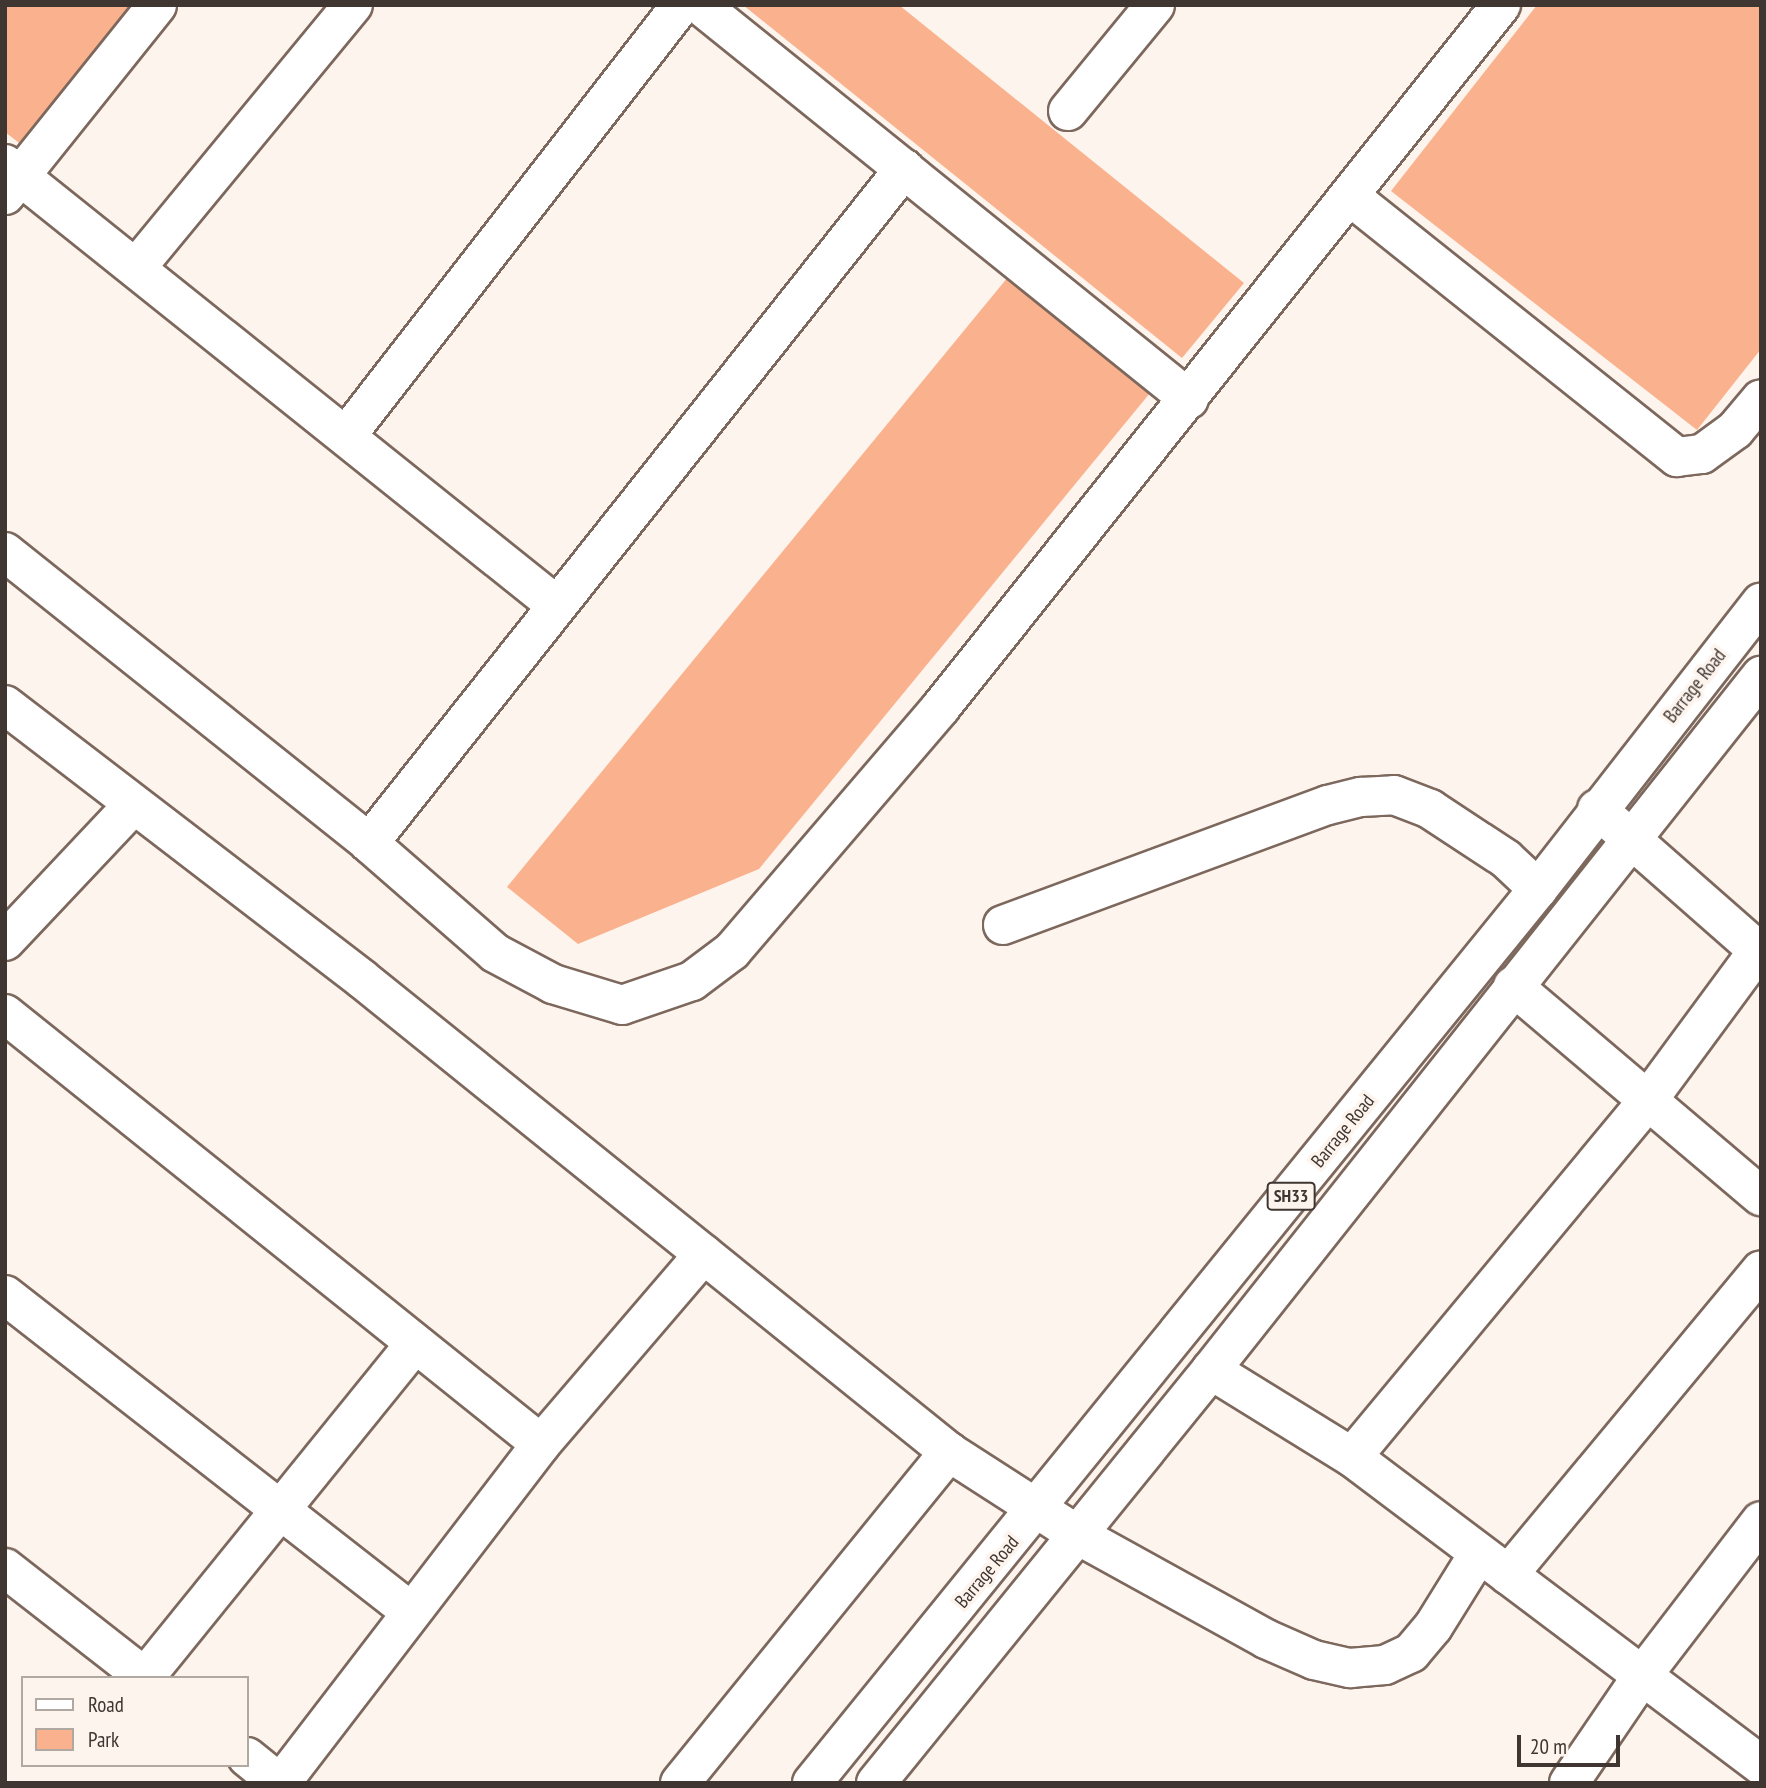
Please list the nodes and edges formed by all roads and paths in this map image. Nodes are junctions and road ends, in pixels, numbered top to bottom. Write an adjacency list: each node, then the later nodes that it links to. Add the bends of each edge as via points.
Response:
1 (157, 5): 9 (street)
2 (353, 5): 11 (street)
3 (681, 5): 14 (street)
4 (700, 5): 8 (street)
5 (1155, 5): 7 (street)
6 (1501, 5): 10 (street)
7 (1068, 111)
8 (904, 169): 12 (street); 17 (street)
9 (10, 178): 11 (street)
10 (1351, 197): 12 (street); 13 (street, via 1677,457 1702,454 1735,430)
11 (136, 268): 14 (street)
12 (1189, 399): 23 (street, via 808,865 732,951 692,981 622,1005 553,984 495,953)
13 (1761, 399)
14 (346, 436): 17 (street)
15 (5, 552): 23 (street)
16 (1761, 603): 21 (street, Barrage Road / SH33)
17 (556, 605): 23 (street)
18 (1761, 676): 22 (street, SH33)
19 (5, 705): 20 (street)
20 (132, 806): 26 (street); 32 (street, via 362,979)
21 (1597, 809): 22 (street); 24 (street, Barrage Road / SH33)
22 (1630, 837): 27 (street); 28 (street, SH33)
23 (369, 844)
24 (1538, 890): 25 (street, via 1506,859 1430,808 1394,795 1361,797 1328,804); 40 (street, Barrage Road / SH33)
25 (1003, 925)
26 (5, 941)
27 (1759, 952): 30 (street)
28 (1513, 986): 30 (street); 36 (street, SH33)
29 (5, 1014): 35 (street)
30 (1648, 1100): 31 (street); 39 (street)
31 (1761, 1196)
32 (704, 1254): 37 (street); 38 (street)
33 (1761, 1270): 44 (street)
34 (5, 1296): 41 (street)
35 (415, 1343): 37 (street); 41 (street)
36 (1211, 1370): 39 (street); 43 (street, SH33)
37 (541, 1444): 46 (street)
38 (949, 1452): 40 (street); 53 (street)
39 (1352, 1457): 44 (street)
40 (1038, 1510): 43 (street); 54 (street, Barrage Road / SH33)
41 (281, 1511): 46 (street); 48 (street)
42 (1761, 1521): 49 (street)
43 (1076, 1534): 44 (street, via 1266,1639 1314,1660 1350,1668 1385,1665 1411,1653); 55 (street, SH33)
44 (1493, 1564): 49 (street)
45 (5, 1567): 47 (street)
46 (410, 1611): 52 (street)
47 (144, 1676)
48 (146, 1676)
49 (1642, 1676): 51 (street); 56 (street)
50 (248, 1758): 52 (street)
51 (1761, 1765)
52 (280, 1783)
53 (680, 1783)
54 (812, 1783)
55 (876, 1783)
56 (1569, 1783)

